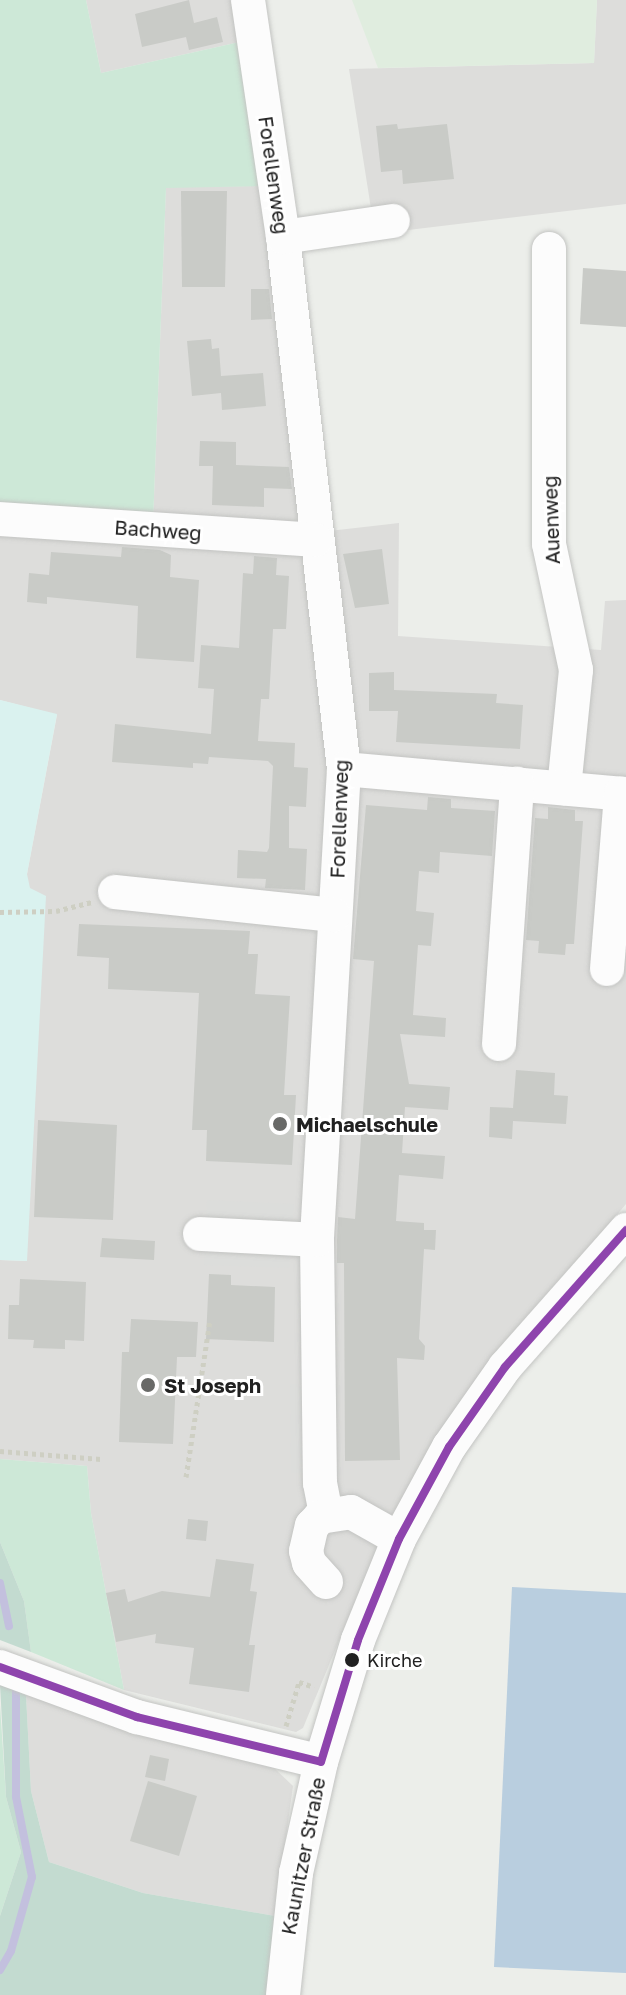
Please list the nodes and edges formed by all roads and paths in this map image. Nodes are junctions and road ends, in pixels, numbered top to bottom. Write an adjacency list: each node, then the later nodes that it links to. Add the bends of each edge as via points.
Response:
1 (248, 0): 3 (street, Forellenweg)
2 (393, 221): 3 (street)
3 (283, 237): 6 (street, Forellenweg)
4 (549, 249): 9 (street, Auenweg, via 549,544 576,670)
5 (0, 519): 6 (street, Bachweg)
6 (315, 540): 7 (street, Forellenweg)
7 (344, 769): 8 (street); 13 (street, Forellenweg)
8 (517, 784): 9 (street); 15 (street)
9 (564, 788): 10 (street)
10 (624, 794): 14 (street)
11 (115, 892): 12 (path, via 56,911); 13 (street)
12 (0, 912)
13 (334, 915): 18 (street, Forellenweg)
14 (607, 969)
15 (499, 1044)
16 (626, 1230): 24 (street, Kaunitzer Straße, via 505,1367 449,1447)
17 (200, 1234): 18 (street)
18 (317, 1240): 23 (street, Forellenweg, via 320,1483)
19 (210, 1321): 22 (path)
20 (0, 1451): 21 (path)
21 (101, 1459)
22 (186, 1477)
23 (326, 1514): 24 (street, via 351,1512); 25 (street, via 312,1526 306,1551)
24 (399, 1539): 29 (street, Kaunitzer Straße, via 358,1640)
25 (326, 1582)
26 (0, 1667): 28 (street, via 137,1717)
27 (299, 1682): 28 (path)
28 (278, 1751): 29 (street)
29 (321, 1762): 30 (street, Kaunitzer Straße, via 296,1873)
30 (283, 1995)

